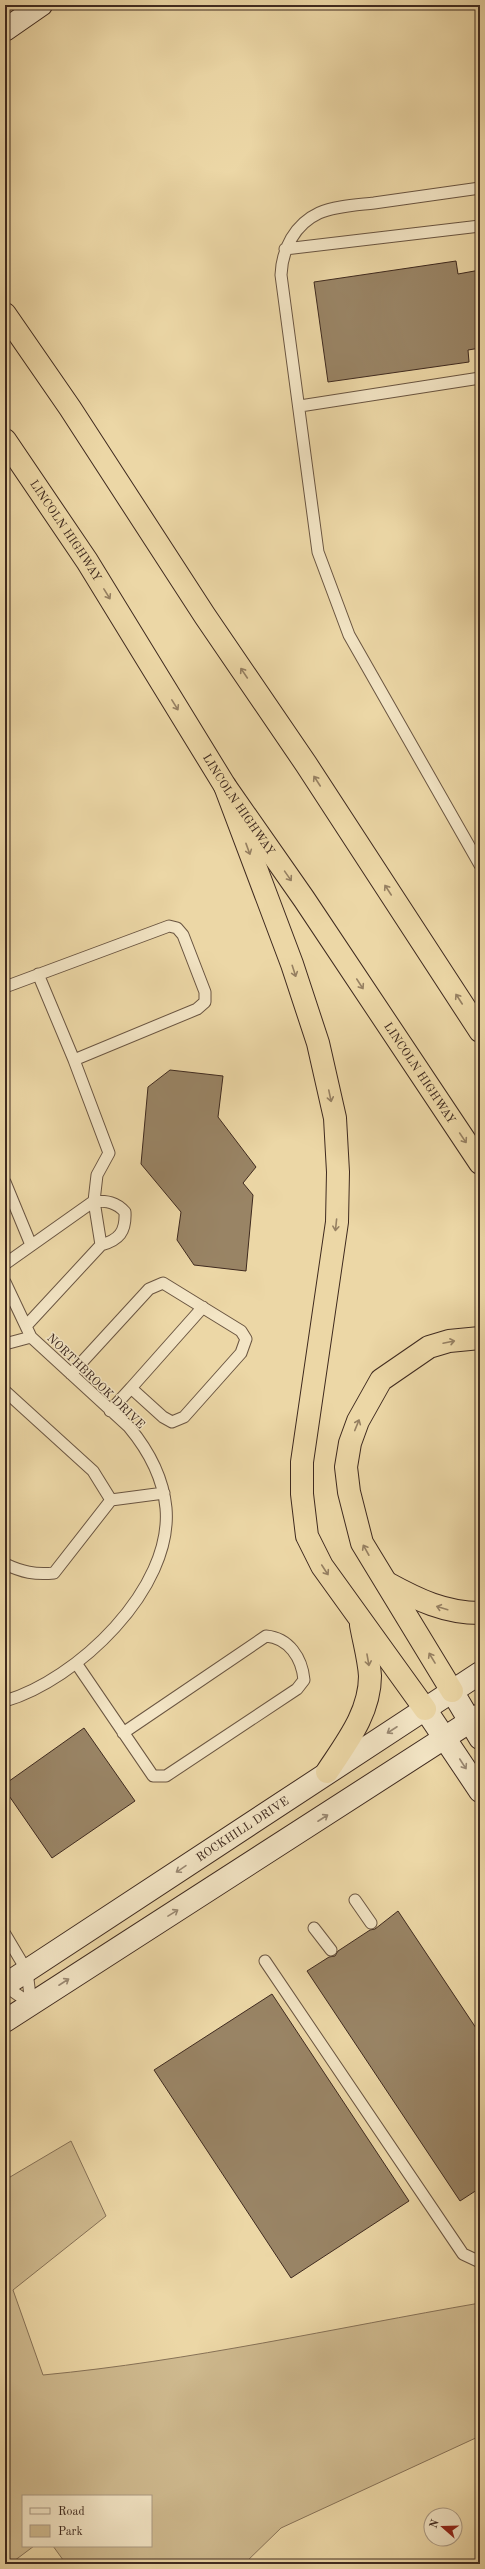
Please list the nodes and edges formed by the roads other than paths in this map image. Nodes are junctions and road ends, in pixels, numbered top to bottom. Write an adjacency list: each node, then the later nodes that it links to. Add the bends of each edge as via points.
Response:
1 (41, 5): 2 (main road)
2 (5, 30)
3 (480, 188): 5 (lane, via 319,213 300,227)
4 (480, 226): 5 (lane)
5 (285, 249): 8 (lane, via 281,275)
6 (5, 314): 14 (highway, one-way to 6, via 306,764)
7 (480, 378): 8 (lane)
8 (300, 406): 11 (lane, via 318,552 348,635)
9 (5, 440): 10 (highway, LINCOLN HIGHWAY, one-way to 10, via 87,561)
10 (226, 786): 16 (highway, LINCOLN HIGHWAY, one-way to 16); 37 (highway, one-way to 37, via 292,964 318,1043 335,1118 337,1222 302,1462 302,1494 307,1536 322,1566)
11 (480, 865)
12 (38, 974): 13 (lane); 15 (lane); 15 (lane, via 168,926 177,928 183,935 205,992 205,1002 198,1009)
13 (5, 987)
14 (480, 1031)
15 (74, 1060): 18 (lane, via 109,1153 97,1175)
16 (480, 1163)
17 (5, 1182): 19 (lane)
18 (94, 1201): 19 (lane); 20 (lane); 20 (lane, via 107,1201 119,1205 125,1212 126,1224 121,1235 114,1241)
19 (31, 1245): 21 (lane)
20 (101, 1245): 24 (lane)
21 (5, 1264)
22 (5, 1282): 24 (lane)
23 (203, 1307): 28 (lane, via 163,1284 149,1289); 29 (lane); 29 (lane, via 241,1330 246,1339 241,1353 184,1417 172,1422)
24 (26, 1326): 25 (lane)
25 (31, 1337): 27 (lane); 28 (lane, NORTHBROOK DRIVE)
26 (480, 1338): 35 (highway, one-way to 26, via 362,1543 349,1492 346,1467 350,1442 358,1421 381,1380 412,1356 449,1341)
27 (5, 1344)
28 (71, 1374): 31 (lane, NORTHBROOK DRIVE)
29 (131, 1388): 31 (lane)
30 (5, 1391): 33 (lane, via 93,1471)
31 (110, 1411): 32 (lane, NORTHBROOK DRIVE, via 129,1428 152,1459)
32 (164, 1493): 33 (lane); 38 (lane, NORTHBROOK DRIVE, via 164,1538 150,1577 135,1602 117,1624)
33 (111, 1500): 34 (lane, via 54,1573 21,1572)
34 (5, 1564)
35 (386, 1583): 36 (highway, one-way to 35, via 445,1609 420,1601); 40 (highway, one-way to 35)
36 (480, 1613)
37 (360, 1622): 42 (highway); 46 (highway, one-way to 46, via 369,1664 367,1699 354,1730)
38 (76, 1663): 41 (lane, NORTHBROOK DRIVE, via 34,1689); 44 (lane)
39 (480, 1673): 40 (main road, ROCKHILL DRIVE)
40 (452, 1691): 42 (main road, ROCKHILL DRIVE); 43 (main road)
41 (5, 1701)
42 (425, 1709): 45 (main road); 46 (main road, ROCKHILL DRIVE, one-way to 46)
43 (476, 1725): 45 (main road)
44 (124, 1733): 44 (lane, via 153,1776 166,1776 297,1689 304,1680 303,1666 287,1642 266,1636)
45 (445, 1738): 47 (main road, one-way to 47); 56 (main road, one-way to 45)
46 (327, 1772): 54 (main road, ROCKHILL DRIVE, one-way to 54)
47 (480, 1791)
48 (355, 1900): 49 (lane)
49 (371, 1923)
50 (314, 1928): 52 (lane)
51 (5, 1934): 54 (lane)
52 (331, 1950)
53 (265, 1961): 58 (lane, via 462,2254)
54 (27, 1971): 55 (main road, ROCKHILL DRIVE); 56 (lane)
55 (5, 1985): 56 (lane)
56 (31, 2004): 57 (main road)
57 (5, 2021)
58 (480, 2262)

